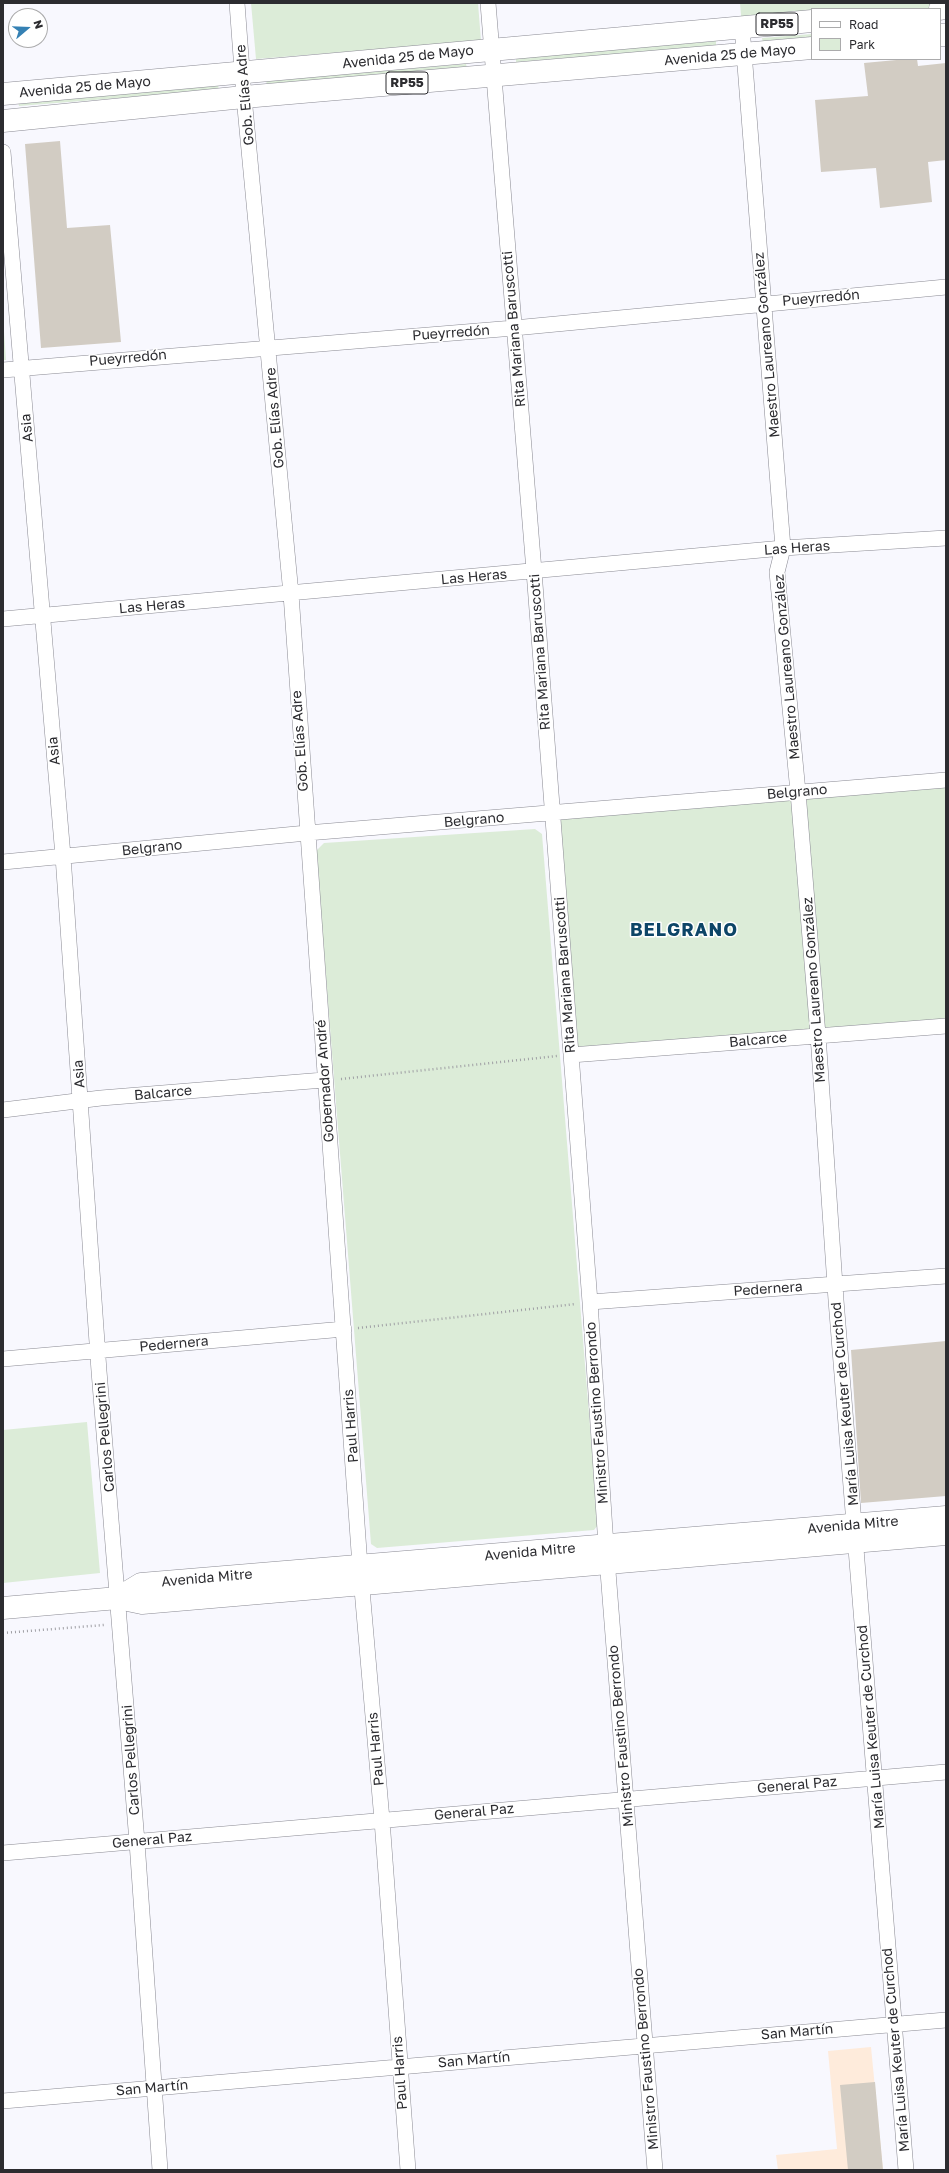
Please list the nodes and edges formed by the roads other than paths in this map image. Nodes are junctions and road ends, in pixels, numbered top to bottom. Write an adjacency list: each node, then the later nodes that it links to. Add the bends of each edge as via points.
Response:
1 (238, 3): 8 (street, Gob. Elías Adre)
2 (488, 3): 6 (street, Rita Mariana Baruscotti)
3 (811, 20): 4 (main road, Avenida 25 de Mayo / RP55)
4 (742, 27): 6 (main road, Avenida 25 de Mayo / RP55); 7 (street, Maestro Laureano González)
5 (811, 48): 7 (main road, Avenida 25 de Mayo / RP55)
6 (492, 49): 8 (main road, Avenida 25 de Mayo / RP55); 9 (street, Rita Mariana Baruscotti)
7 (744, 54): 9 (main road, Avenida 25 de Mayo / RP55); 15 (street, Maestro Laureano González)
8 (243, 73): 10 (main road, Avenida 25 de Mayo / RP55); 11 (street, Gob. Elías Adre)
9 (493, 76): 11 (main road, Avenida 25 de Mayo / RP55); 16 (street, Rita Mariana Baruscotti)
10 (3, 94)
11 (244, 96): 12 (main road, Avenida 25 de Mayo / RP55); 17 (street, Gob. Elías Adre)
12 (3, 121)
13 (3, 152): 18 (street, Asia)
14 (946, 287): 15 (street, Pueyrredón)
15 (764, 303): 16 (street, Pueyrredón); 21 (street, Maestro Laureano González)
16 (514, 328): 17 (street, Pueyrredón); 22 (street, Rita Mariana Baruscotti)
17 (269, 347): 18 (street, Pueyrredón); 23 (street, Gob. Elías Adre)
18 (23, 368): 19 (street, Pueyrredón); 24 (street, Asia)
19 (3, 370)
20 (946, 538): 21 (street, Las Heras)
21 (783, 548): 22 (street, Las Heras); 27 (street, Maestro Laureano González, via 777,572)
22 (534, 572): 23 (street, Las Heras); 28 (street, Rita Mariana Baruscotti)
23 (291, 594): 24 (street, Las Heras); 29 (street, Gob. Elías Adre)
24 (42, 616): 25 (street, Las Heras); 30 (street, Asia)
25 (3, 619)
26 (946, 780): 27 (street, Belgrano)
27 (798, 792): 28 (street, Belgrano); 33 (street, Maestro Laureano González)
28 (553, 814): 29 (street, Belgrano); 34 (street, Rita Mariana Baruscotti)
29 (307, 833): 30 (street, Belgrano); 35 (street, Gobernador André)
30 (63, 856): 31 (street, Belgrano); 36 (street, Asia)
31 (3, 862)
32 (946, 1026): 33 (street, Balcarce)
33 (818, 1035): 34 (street, Balcarce); 39 (street, Maestro Laureano González)
34 (571, 1055): 40 (street, Rita Mariana Baruscotti)
35 (324, 1080): 36 (street, Balcarce); 41 (street, Gobernador André)
36 (80, 1101): 37 (street, Balcarce); 42 (street, Asia)
37 (3, 1110)
38 (946, 1276): 39 (street, Pedernera)
39 (835, 1284): 40 (street, Pedernera); 45 (street, María Luisa Keuter de Curchod)
40 (590, 1302): 47 (street, Ministro Faustino Berrondo)
41 (344, 1329): 42 (street, Pedernera); 48 (street, Paul Harris)
42 (98, 1351): 43 (street, Pedernera); 49 (street, Carlos Pellegrini)
43 (3, 1359)
44 (946, 1517): 45 (main road, Avenida Mitre)
45 (855, 1533): 46 (main road, Avenida Mitre); 47 (main road, Avenida Mitre); 52 (street, María Luisa Keuter de Curchod)
46 (946, 1534)
47 (606, 1554): 48 (main road, Avenida Mitre); 53 (street, Ministro Faustino Berrondo)
48 (361, 1575): 49 (main road, Avenida Mitre, via 142,1603); 54 (street, Paul Harris)
49 (118, 1598): 50 (main road, Avenida Mitre); 55 (street, Carlos Pellegrini)
50 (3, 1608)
51 (946, 1772): 52 (street, General Paz)
52 (875, 1778): 53 (street, General Paz); 58 (street, María Luisa Keuter de Curchod)
53 (626, 1799): 54 (street, General Paz); 59 (street, Ministro Faustino Berrondo)
54 (382, 1820): 55 (street, General Paz); 60 (street, Paul Harris)
55 (137, 1842): 56 (street, General Paz); 61 (street, Carlos Pellegrini)
56 (3, 1853)
57 (946, 2020): 58 (street, San Martín)
58 (894, 2025): 59 (street, San Martín); 66 (street, María Luisa Keuter de Curchod)
59 (645, 2045): 60 (street, San Martín); 65 (street, Ministro Faustino Berrondo)
60 (400, 2066): 61 (street, San Martín); 64 (street, Paul Harris)
61 (154, 2087): 62 (street, San Martín); 63 (street, Carlos Pellegrini)
62 (3, 2101)
63 (160, 2170)
64 (408, 2170)
65 (655, 2170)
66 (906, 2170)

